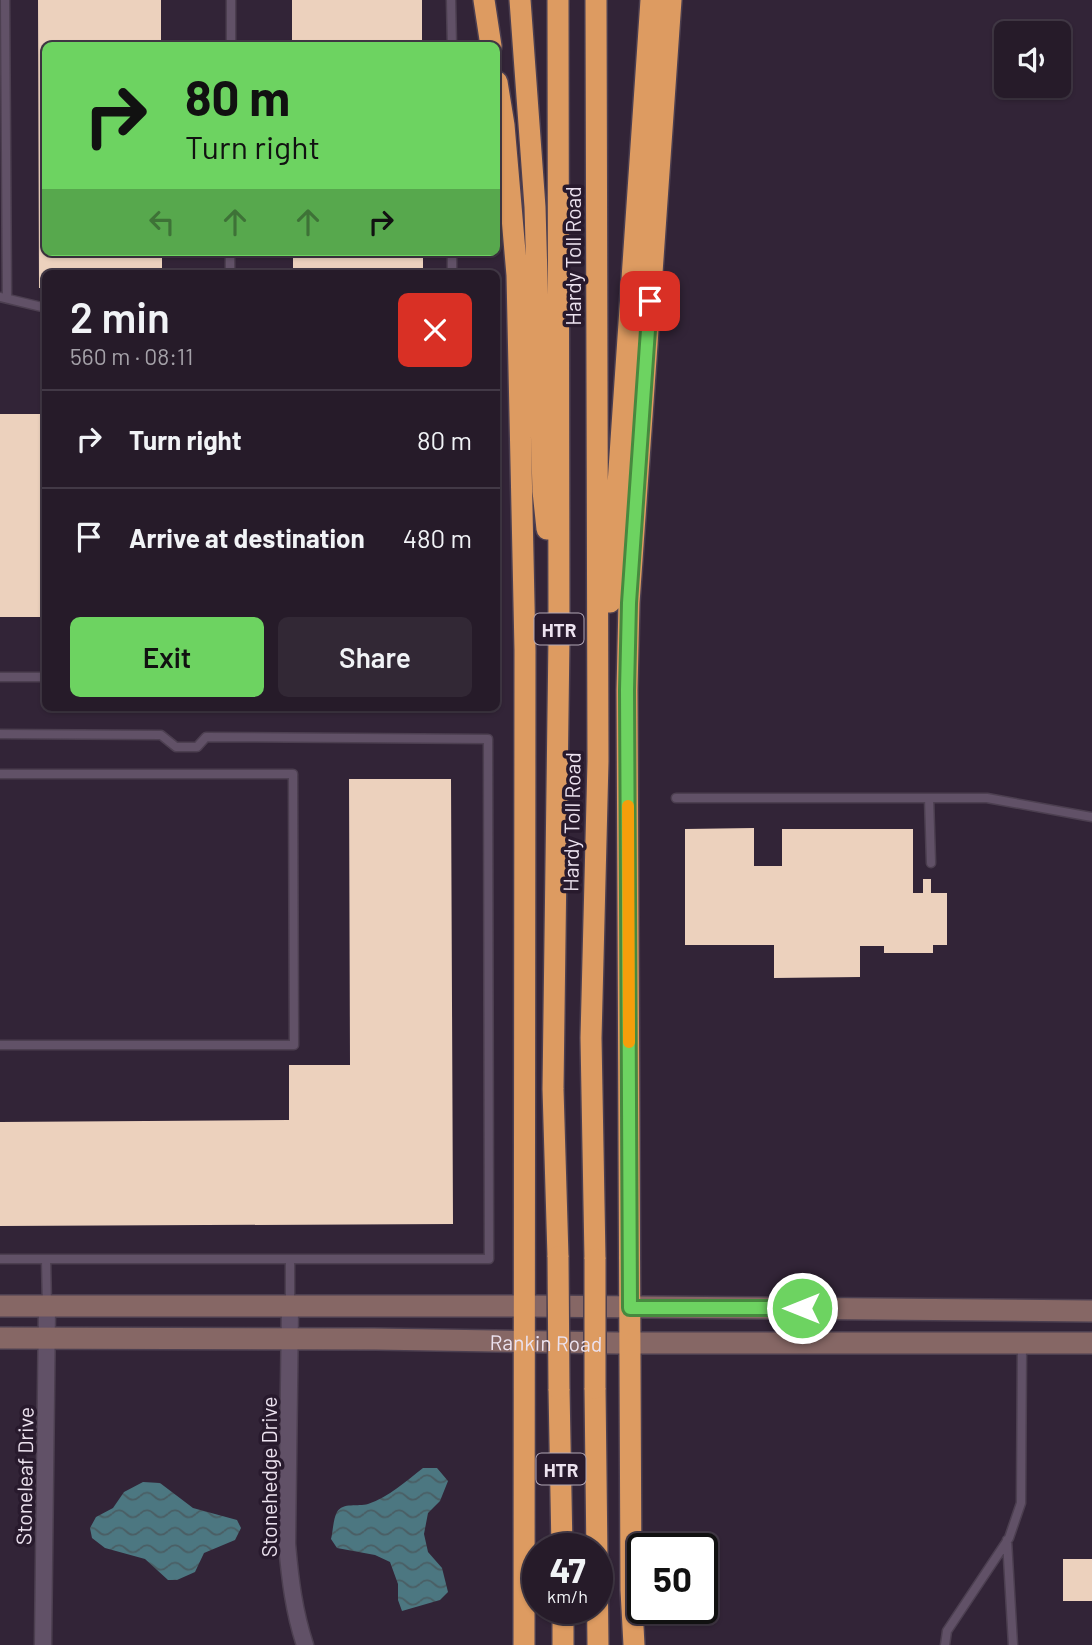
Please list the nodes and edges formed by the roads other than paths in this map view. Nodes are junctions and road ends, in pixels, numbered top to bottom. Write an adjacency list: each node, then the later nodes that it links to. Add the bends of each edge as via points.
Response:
1 (5, 0): 14 (lane)
2 (231, 0): 10 (lane)
3 (451, 0): 11 (lane)
4 (484, 0): 12 (highway)
5 (520, 0): 18 (highway, via 535,207 543,491)
6 (558, 0): 18 (highway, Hardy Toll Road / HTR)
7 (596, 0): 22 (highway, Hardy Toll Road / HTR)
8 (651, 0): 22 (highway)
9 (671, 0): 36 (highway, via 629,615)
10 (231, 42)
11 (452, 42)
12 (490, 42)
13 (500, 100): 33 (highway, via 517,275 524,608)
14 (3, 109): 15 (lane)
15 (3, 240): 16 (lane)
16 (3, 298): 17 (lane)
17 (42, 307)
18 (559, 638): 46 (highway, Hardy Toll Road / HTR, bridge, via 553,1089)
19 (0, 677): 20 (lane)
20 (42, 677)
21 (0, 734): 31 (lane, via 161,735 176,747 197,747 206,737 488,738 488,1259)
22 (598, 761): 53 (highway, Hardy Toll Road / HTR, bridge, via 590,1038)
23 (0, 774): 28 (lane, via 293,774 293,1045)
24 (676, 798): 25 (lane)
25 (929, 798): 26 (lane, via 987,798); 27 (lane)
26 (1092, 817)
27 (931, 863)
28 (0, 1045)
29 (0, 1259): 30 (lane)
30 (46, 1259): 31 (lane); 34 (lane)
31 (290, 1259): 35 (lane)
32 (0, 1306): 34 (main road, Rankin Road)
33 (525, 1306): 35 (main road, Rankin Road); 36 (main road, Rankin Road); 42 (highway)
34 (47, 1307): 35 (main road, Rankin Road); 40 (street, Stoneleaf Drive)
35 (290, 1308): 41 (street, Stonehedge Drive)
36 (630, 1308): 37 (main road, Rankin Road); 43 (highway)
37 (1022, 1311): 38 (main road, Rankin Road); 44 (main road)
38 (1092, 1311)
39 (0, 1338): 40 (main road, Rankin Road)
40 (47, 1339): 41 (main road, Rankin Road); 49 (street, Stoneleaf Drive)
41 (290, 1340): 42 (main road, Rankin Road); 50 (street, Stonehedge Drive, via 287,1544 290,1582)
42 (525, 1340): 43 (main road, Rankin Road); 51 (highway)
43 (630, 1343): 44 (main road, Rankin Road); 54 (highway)
44 (1022, 1343): 45 (main road, Rankin Road); 47 (lane, via 1021,1503)
45 (1092, 1343)
46 (562, 1533)
47 (1007, 1540): 55 (lane, via 947,1631); 56 (lane)
48 (563, 1624): 52 (highway)
49 (43, 1645)
50 (305, 1645)
51 (524, 1645)
52 (563, 1645)
53 (598, 1645)
54 (634, 1645)
55 (945, 1645)
56 (1013, 1645)

